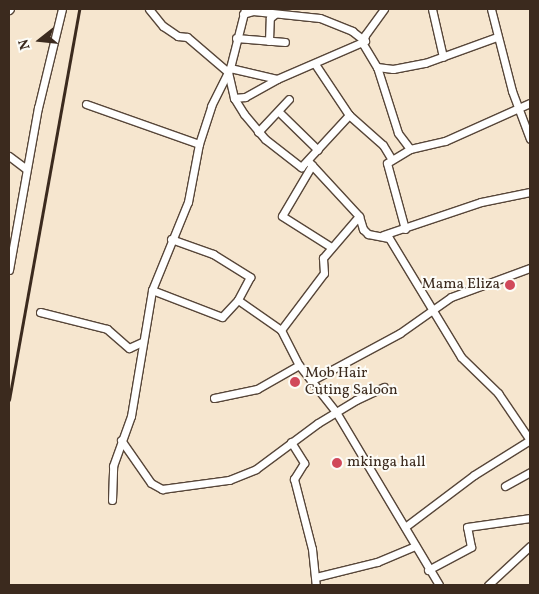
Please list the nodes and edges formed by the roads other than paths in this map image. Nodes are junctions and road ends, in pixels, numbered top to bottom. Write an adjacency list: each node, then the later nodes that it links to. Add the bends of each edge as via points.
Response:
1 (62, 9): 33 (street)
2 (149, 9): 16 (street, via 168,29 178,36 187,37)
3 (384, 9): 11 (street, via 365,36)
4 (432, 9): 13 (street)
5 (491, 9): 8 (street)
6 (244, 11): 7 (street); 9 (street)
7 (275, 14): 10 (street, via 270,18); 11 (street, via 320,18 352,30)
8 (497, 37): 13 (street); 22 (street)
9 (236, 38): 10 (street); 16 (street)
10 (269, 41): 12 (street)
11 (365, 41): 14 (street); 15 (street, via 363,44)
12 (284, 42)
13 (443, 57): 15 (street, via 398,69)
14 (316, 64): 17 (street); 24 (street)
15 (377, 67): 28 (street, via 398,133)
16 (229, 70): 17 (street); 18 (street); 27 (street, via 211,106)
17 (277, 79): 18 (street, via 252,94)
18 (234, 98): 25 (street)
19 (289, 99): 23 (street)
20 (86, 104): 27 (street)
21 (530, 104): 22 (street)
22 (518, 110): 26 (street); 28 (street, via 445,141)
23 (279, 112): 25 (street); 29 (street)
24 (349, 115): 29 (street); 31 (street, via 382,145)
25 (258, 132): 32 (street, via 282,155 302,167)
26 (530, 139)
27 (199, 144): 38 (street, via 188,202)
28 (410, 149): 31 (street)
29 (318, 150): 32 (street)
30 (9, 156): 33 (street)
31 (392, 160): 36 (street, via 386,166)
32 (311, 164): 35 (street); 39 (street, via 282,216)
33 (26, 169): 40 (street)
34 (530, 192): 36 (street, via 481,202)
35 (359, 216): 37 (street, via 368,234); 39 (street)
36 (405, 229): 37 (street)
37 (383, 235): 45 (street, via 392,242)
38 (171, 239): 42 (street); 43 (street, via 213,254 250,277)
39 (331, 247): 46 (street, via 323,258 324,273)
40 (9, 265)
41 (530, 268): 45 (street, via 457,294)
42 (152, 290): 43 (street, via 222,317); 47 (street)
43 (238, 300): 46 (street)
44 (40, 312): 47 (street, via 108,329 129,348)
45 (434, 312): 49 (street); 54 (street, via 461,357 498,393)
46 (281, 330): 48 (street)
47 (142, 342): 53 (street, via 131,416)
48 (299, 364): 49 (street); 51 (street, via 256,389)
49 (311, 381): 52 (street)
50 (384, 387): 52 (street)
51 (214, 398)
52 (336, 412): 55 (street); 60 (street)
53 (121, 440): 55 (street, via 151,483 162,489 241,476 256,470); 58 (street, via 113,466)
54 (530, 440): 60 (street, via 460,485)
55 (291, 442): 64 (street, via 304,463 294,479)
56 (530, 472): 57 (street)
57 (505, 486)
58 (112, 500)
59 (530, 518): 63 (street, via 467,527 471,547)
60 (405, 527): 61 (street)
61 (415, 546): 63 (street); 64 (street, via 377,562)
62 (530, 546): 67 (street)
63 (428, 570): 66 (street)
64 (316, 577): 65 (street)
65 (316, 585)
66 (438, 585)
67 (488, 585)

